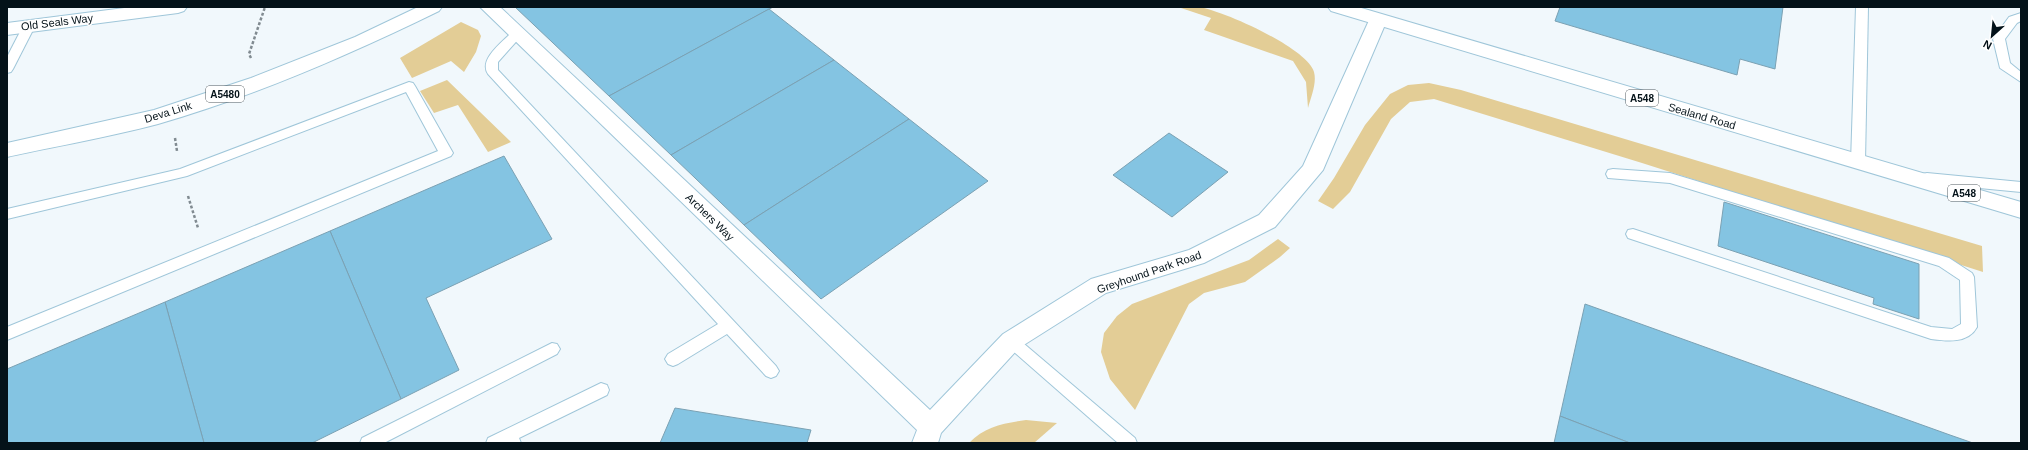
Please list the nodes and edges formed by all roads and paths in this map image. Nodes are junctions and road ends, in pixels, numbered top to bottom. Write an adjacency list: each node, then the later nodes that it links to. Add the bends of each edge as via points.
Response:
1 (178, 7): 8 (street, Old Seals Way)
2 (434, 7): 13 (street, Deva Link / A5480, via 362,41 258,83 156,117)
3 (489, 7): 10 (street, Archers Way)
4 (1862, 7): 14 (lane)
5 (1345, 8): 7 (street, Sealand Road / A548)
6 (2021, 17): 12 (lane, via 2013,20 1999,40 2004,65)
7 (1378, 20): 14 (street, Sealand Road / A548); 23 (street, Greyhound Park Road, via 1312,170 1267,221 1196,257 1099,286)
8 (29, 26): 9 (street, Old Seals Way); 11 (lane)
9 (7, 29)
10 (517, 34): 21 (lane, via 492,61 492,71); 28 (street, Archers Way)
11 (7, 69)
12 (2021, 78)
13 (7, 150)
14 (1858, 162): 16 (street, Sealand Road / A548)
15 (1612, 174): 20 (lane, via 1670,178 1944,262 1967,277 1969,327 1954,335 1931,333)
16 (1907, 176): 17 (lane); 18 (street, Sealand Road / A548)
17 (2021, 187)
18 (2021, 210)
19 (7, 214): 22 (lane, via 182,173 409,86 446,153)
20 (1633, 234)
21 (729, 325): 25 (lane); 26 (lane)
22 (7, 334)
23 (1011, 341): 28 (street, Greyhound Park Road); 32 (lane)
24 (552, 349): 30 (lane)
25 (673, 359)
26 (771, 371)
27 (601, 390): 29 (lane)
28 (928, 435)
29 (511, 439): 31 (lane)
30 (368, 443)
31 (494, 443)
32 (1129, 443)

